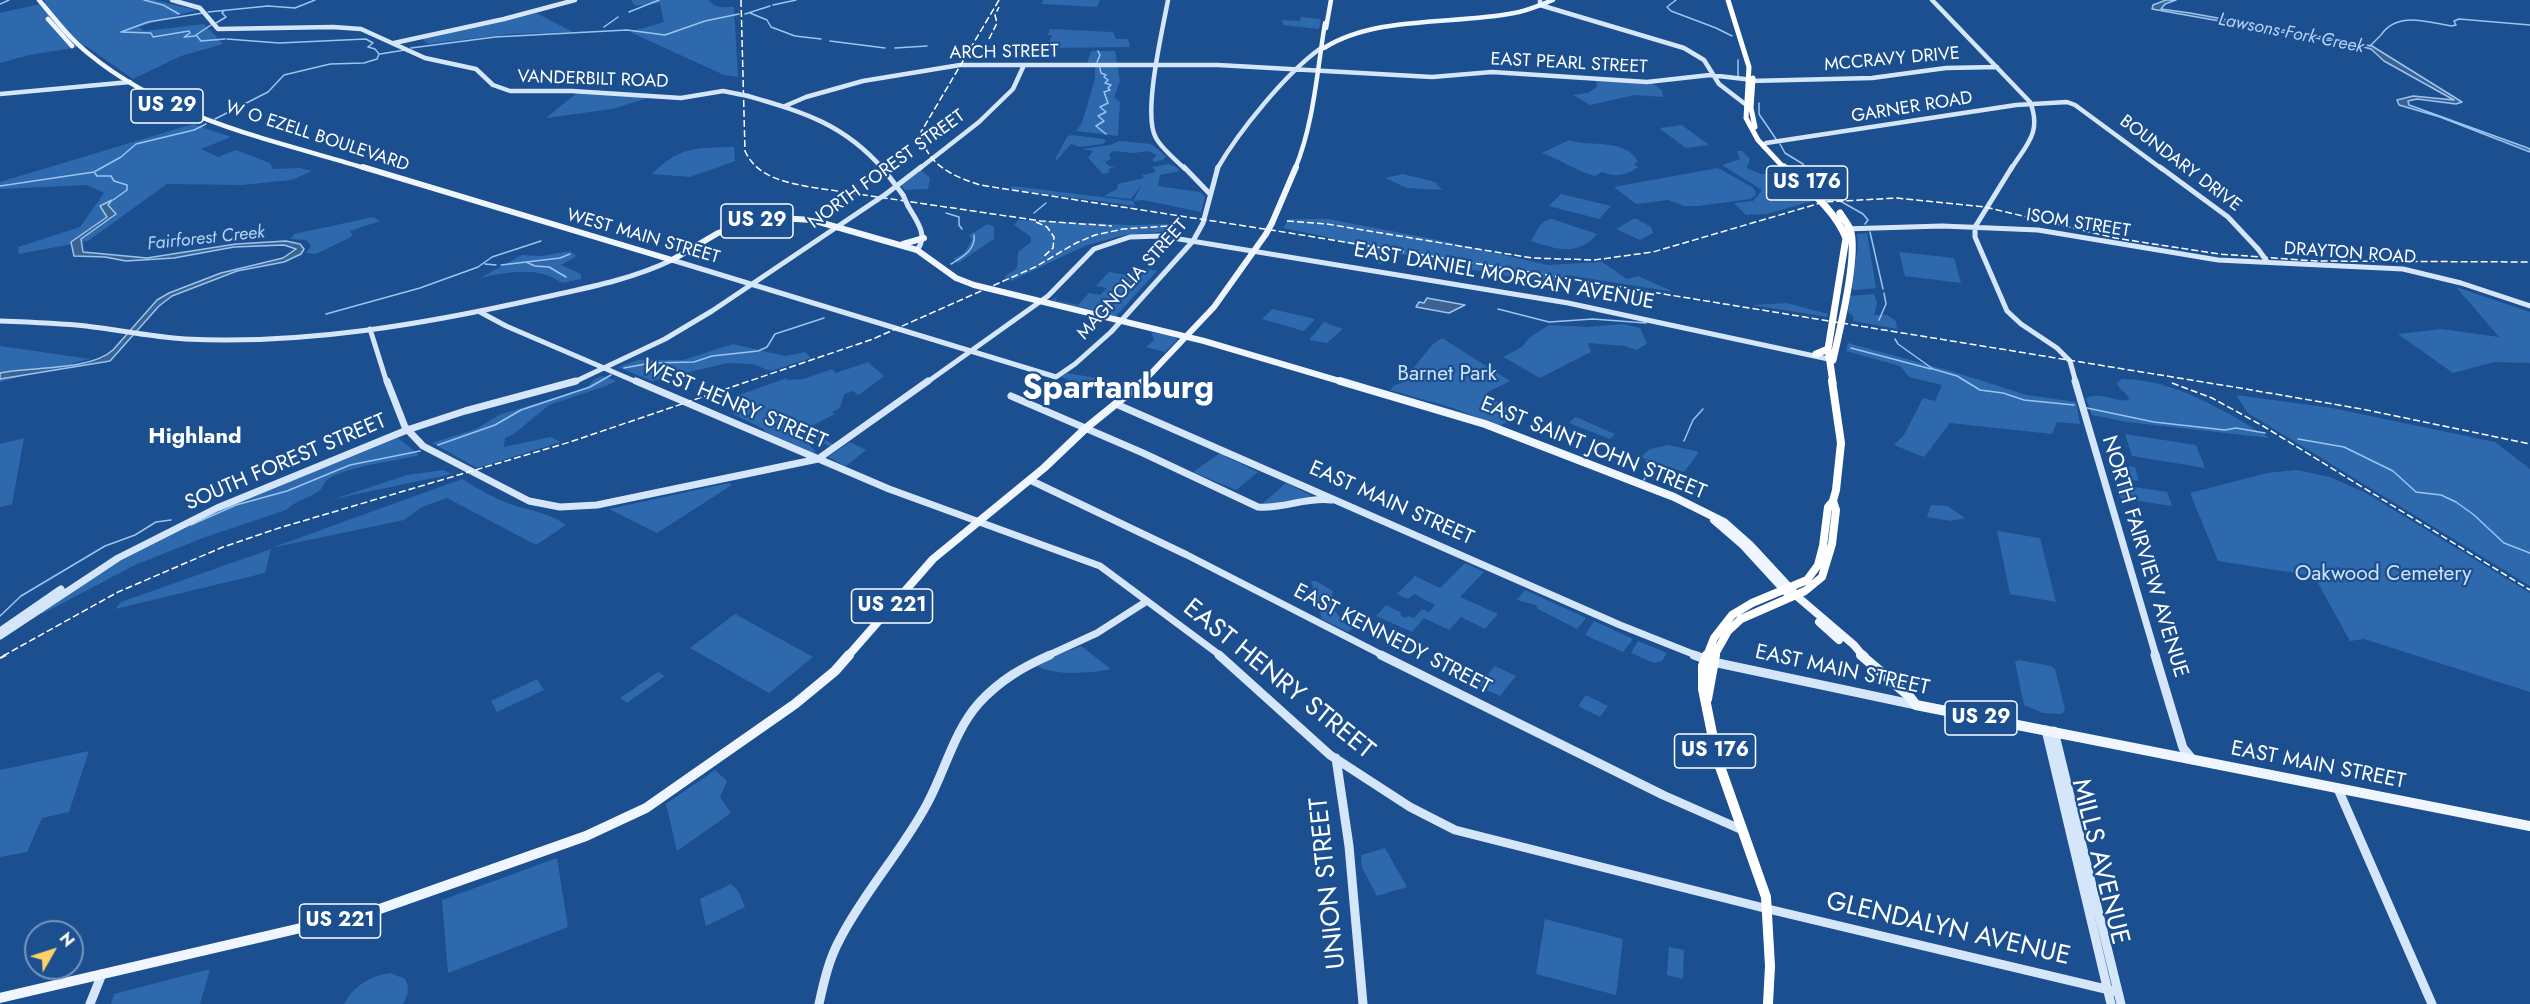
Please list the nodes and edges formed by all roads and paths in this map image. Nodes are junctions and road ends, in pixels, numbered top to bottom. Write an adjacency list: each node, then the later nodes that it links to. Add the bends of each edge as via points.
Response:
1 (32, 0): 12 (main road, W O EZELL BOULEVARD / US 29)
2 (39, 0): 12 (main road, W O EZELL BOULEVARD / US 29)
3 (172, 0): 11 (street, VANDERBILT ROAD, via 206,12 218,30 351,28)
4 (575, 0): 11 (street)
5 (1168, 0): 15 (street)
6 (1332, 0): 13 (main road)
7 (1553, 0): 10 (main road)
8 (1730, 0): 21 (highway, US 176, via 1751,59)
9 (1932, 0): 16 (street)
10 (1540, 3): 13 (main road, via 1508,14 1374,30); 20 (street, via 1599,25 1663,41 1696,57)
11 (394, 43): 28 (street, VANDERBILT ROAD, bridge, via 429,60 476,69 504,90 681,98 729,91)
12 (74, 45): 18 (main road, W O EZELL BOULEVARD / US 29)
13 (1322, 48): 17 (street, MAGNOLIA STREET); 19 (main road, US 221)
14 (1024, 65): 15 (street, ARCH STREET); 28 (street, ARCH STREET, via 956,65 867,80); 33 (street, NORTH FOREST STREET, via 1013,89 979,122)
15 (1158, 65): 17 (street, ARCH STREET); 34 (street, via 1151,121 1154,136)
16 (1997, 67): 21 (street, MCCRAVY DRIVE, via 1872,78); 27 (street)
17 (1296, 70): 19 (street, EAST PEARL STREET); 34 (street, MAGNOLIA STREET, via 1232,143)
18 (107, 71): 22 (main road, W O EZELL BOULEVARD / US 29); 23 (main road, W O EZELL BOULEVARD / US 29)
19 (1319, 71): 20 (street, EAST PEARL STREET, via 1432,77 1521,72 1647,82); 42 (main road, US 221, bridge, via 1302,152 1272,223)
20 (1712, 76): 21 (street, EAST PEARL STREET); 25 (street, via 1725,90); 29 (street, via 1711,82)
21 (1750, 80): 25 (highway, US 176); 29 (highway, US 176)
22 (130, 82): 23 (street); 30 (main road, W O EZELL BOULEVARD / US 29)
23 (123, 84): 24 (street); 30 (main road, W O EZELL BOULEVARD / US 29, via 189,116)
24 (0, 94)
25 (1744, 101): 29 (highway, US 176)
26 (2062, 102): 27 (street, GARNER ROAD); 44 (street, BOUNDARY DRIVE, bridge, via 2075,105 2228,217 2251,238)
27 (2031, 104): 31 (street, GARNER ROAD); 36 (street, via 2037,117 2034,130)
28 (785, 106): 33 (street, via 831,123 853,138)
29 (1748, 109): 31 (highway, US 176); 37 (highway, US 176, via 1748,123 1763,148)
30 (248, 134): 32 (main road, W O EZELL BOULEVARD / US 29)
31 (1766, 143): 37 (highway, US 176, via 1833,207)
32 (412, 183): 43 (main road, WEST MAIN STREET / US 29)
33 (897, 186): 35 (street, NORTH FOREST STREET, bridge); 38 (street, bridge)
34 (1209, 193): 39 (street, MAGNOLIA STREET, via 1203,224)
35 (837, 226): 40 (main road, US 29); 43 (main road, US 29, via 792,218 752,222 718,233); 45 (street, NORTH FOREST STREET)
36 (1975, 227): 37 (street, ISOM STREET); 44 (street, ISOM STREET, via 2046,231 2174,254); 79 (street, NORTH FAIRVIEW AVENUE, via 1974,237 2007,310 2070,361 2183,748)
37 (1847, 229): 46 (highway, US 176, via 1853,246); 47 (highway, US 176)
38 (924, 238): 40 (main road); 41 (street)
39 (1192, 242): 42 (street, EAST DANIEL MORGAN AVENUE); 48 (street, EAST DANIEL MORGAN AVENUE, via 1144,235 1103,244); 52 (street, MAGNOLIA STREET)
40 (899, 244): 41 (main road, US 29)
41 (917, 250): 48 (main road, US 29, via 960,280)
42 (1254, 252): 54 (main road, US 221); 57 (street, EAST DANIEL MORGAN AVENUE, via 1558,302)
43 (672, 260): 45 (street, WEST MAIN STREET); 50 (street, via 641,274)
44 (2268, 262): 49 (street, DRAYTON ROAD, via 2410,270)
45 (752, 284): 56 (street, WEST MAIN STREET); 59 (street, SOUTH FOREST STREET, via 676,333)
46 (1846, 294): 47 (highway); 58 (highway, US 176)
47 (1838, 295): 55 (highway, US 176)
48 (1039, 302): 52 (main road, US 29); 56 (street, EAST DANIEL MORGAN AVENUE)
49 (2530, 306)
50 (480, 312): 53 (street); 59 (street, WEST HENRY STREET)
51 (0, 321): 53 (street, via 178,338 258,339)
52 (1119, 321): 54 (main road, US 29); 60 (street, MAGNOLIA STREET)
53 (370, 329): 63 (street)
54 (1188, 336): 62 (main road, US 221); 71 (main road, EAST SAINT JOHN STREET / US 29, via 1485,424 1674,497 1708,514)
55 (1828, 349): 57 (highway); 58 (highway, US 176)
56 (969, 352): 60 (street, WEST MAIN STREET); 65 (street, EAST DANIEL MORGAN AVENUE)
57 (1812, 354): 58 (street, EAST DANIEL MORGAN AVENUE)
58 (1832, 362): 71 (highway, US 176, via 1840,443 1833,501 1836,510 1827,563 1823,575 1813,585)
59 (605, 368): 63 (street, SOUTH FOREST STREET, via 563,386); 65 (street, WEST HENRY STREET)
60 (1056, 377)
61 (1011, 396): 64 (street)
62 (1116, 404): 64 (main road, US 221); 66 (street, EAST MAIN STREET)
63 (406, 428): 65 (street, via 430,450 519,496 560,507 605,504); 73 (street, SOUTH FOREST STREET, via 155,533 73,581); 74 (street, SOUTH FOREST STREET, via 178,526 98,570)
64 (1086, 428): 67 (main road, US 221); 68 (street, via 1251,504 1274,509)
65 (818, 459): 70 (street, WEST HENRY STREET)
66 (1282, 477): 68 (street, EAST MAIN STREET, via 1308,490); 69 (street, EAST MAIN STREET)
67 (1030, 480): 70 (main road, US 221); 82 (street, EAST KENNEDY STREET, via 1663,795)
68 (1316, 499): 69 (street, via 1329,499)
69 (1356, 509): 75 (street, EAST MAIN STREET, via 1620,626)
70 (977, 522): 72 (street, EAST HENRY STREET, via 1093,563); 84 (main road, US 221, via 933,559 824,682 719,759 626,819 358,916)
71 (1790, 592): 75 (highway, US 176, via 1736,622); 76 (main road, EAST SAINT JOHN STREET / US 29, via 1830,633 1865,658)
72 (1147, 600): 78 (street, EAST HENRY STREET, via 1239,670); 88 (street, via 1097,633 1017,670 977,705 962,727 927,805 840,938 828,965)
73 (0, 631)
74 (0, 636)
75 (1709, 661): 76 (street, EAST MAIN STREET); 82 (highway, US 176, via 1712,691 1707,699 1714,750)
76 (1916, 705): 77 (main road, EAST MAIN STREET / US 29)
77 (2050, 731): 79 (main road, EAST MAIN STREET / US 29); 85 (street, MILLS AVENUE)
78 (1336, 758): 83 (street, EAST HENRY STREET, via 1416,810 1464,834); 89 (street, UNION STREET)
79 (2193, 760): 80 (main road, EAST MAIN STREET / US 29)
80 (2338, 789): 81 (main road, EAST MAIN STREET / US 29); 93 (street)
81 (2530, 826)
82 (1740, 829): 83 (highway, US 176)
83 (1768, 909): 85 (street, GLENDALYN AVENUE); 90 (highway, US 176)
84 (102, 974): 86 (main road, US 221); 87 (street)
85 (2113, 991): 91 (street, MILLS AVENUE); 92 (street, MILLS AVENUE)
86 (0, 998)
87 (90, 1004)
88 (819, 1004)
89 (1363, 1004)
90 (1768, 1004)
91 (2111, 1004)
92 (2121, 1004)
93 (2432, 1004)

